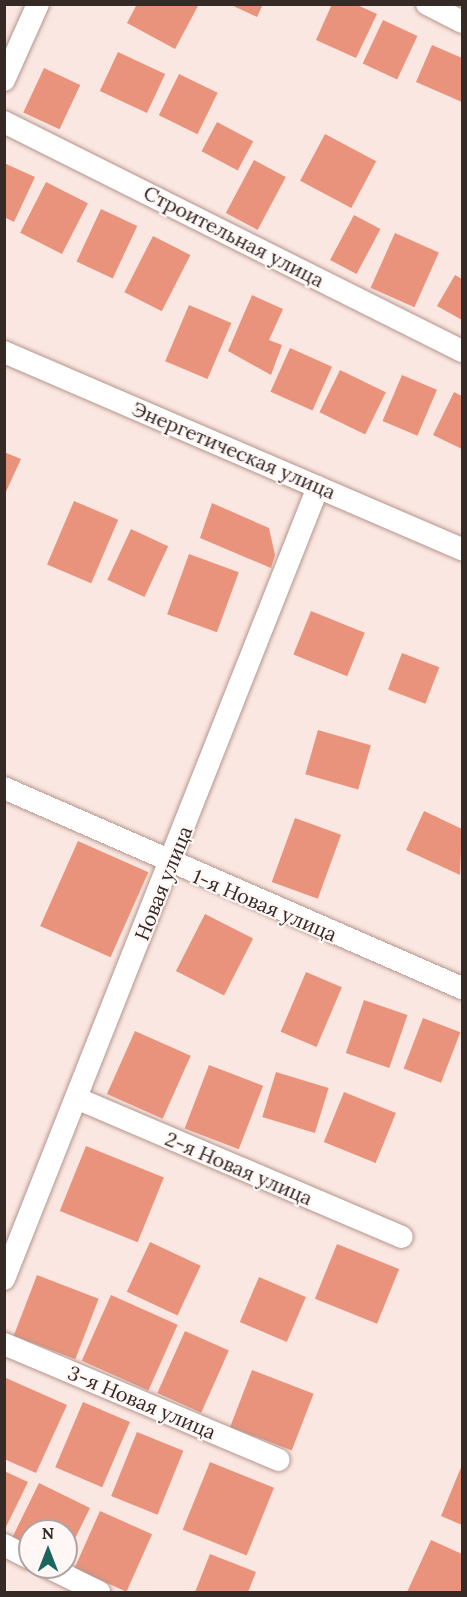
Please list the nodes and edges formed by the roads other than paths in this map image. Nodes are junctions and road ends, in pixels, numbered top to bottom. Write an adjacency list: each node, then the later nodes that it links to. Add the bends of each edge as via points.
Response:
1 (38, 4): 4 (street)
2 (427, 4): 3 (street)
3 (462, 22)
4 (4, 80)
5 (4, 122): 6 (street, Строительная улица)
6 (462, 351)
7 (4, 352): 8 (street, Энергетическая улица)
8 (318, 487): 9 (street, Энергетическая улица); 11 (street, Новая улица)
9 (462, 549)
10 (4, 788): 11 (street, 1-я Новая улица)
11 (171, 865): 12 (street, 1-я Новая улица); 13 (street, Новая улица)
12 (462, 988)
13 (76, 1098): 14 (street, 2-я Новая улица); 15 (street, Новая улица)
14 (402, 1237)
15 (4, 1279)
16 (4, 1344): 17 (street, 3-я Новая улица)
17 (279, 1460)
18 (4, 1545): 19 (street)
19 (18, 1552)
20 (72, 1579): 21 (street)
21 (99, 1593)

